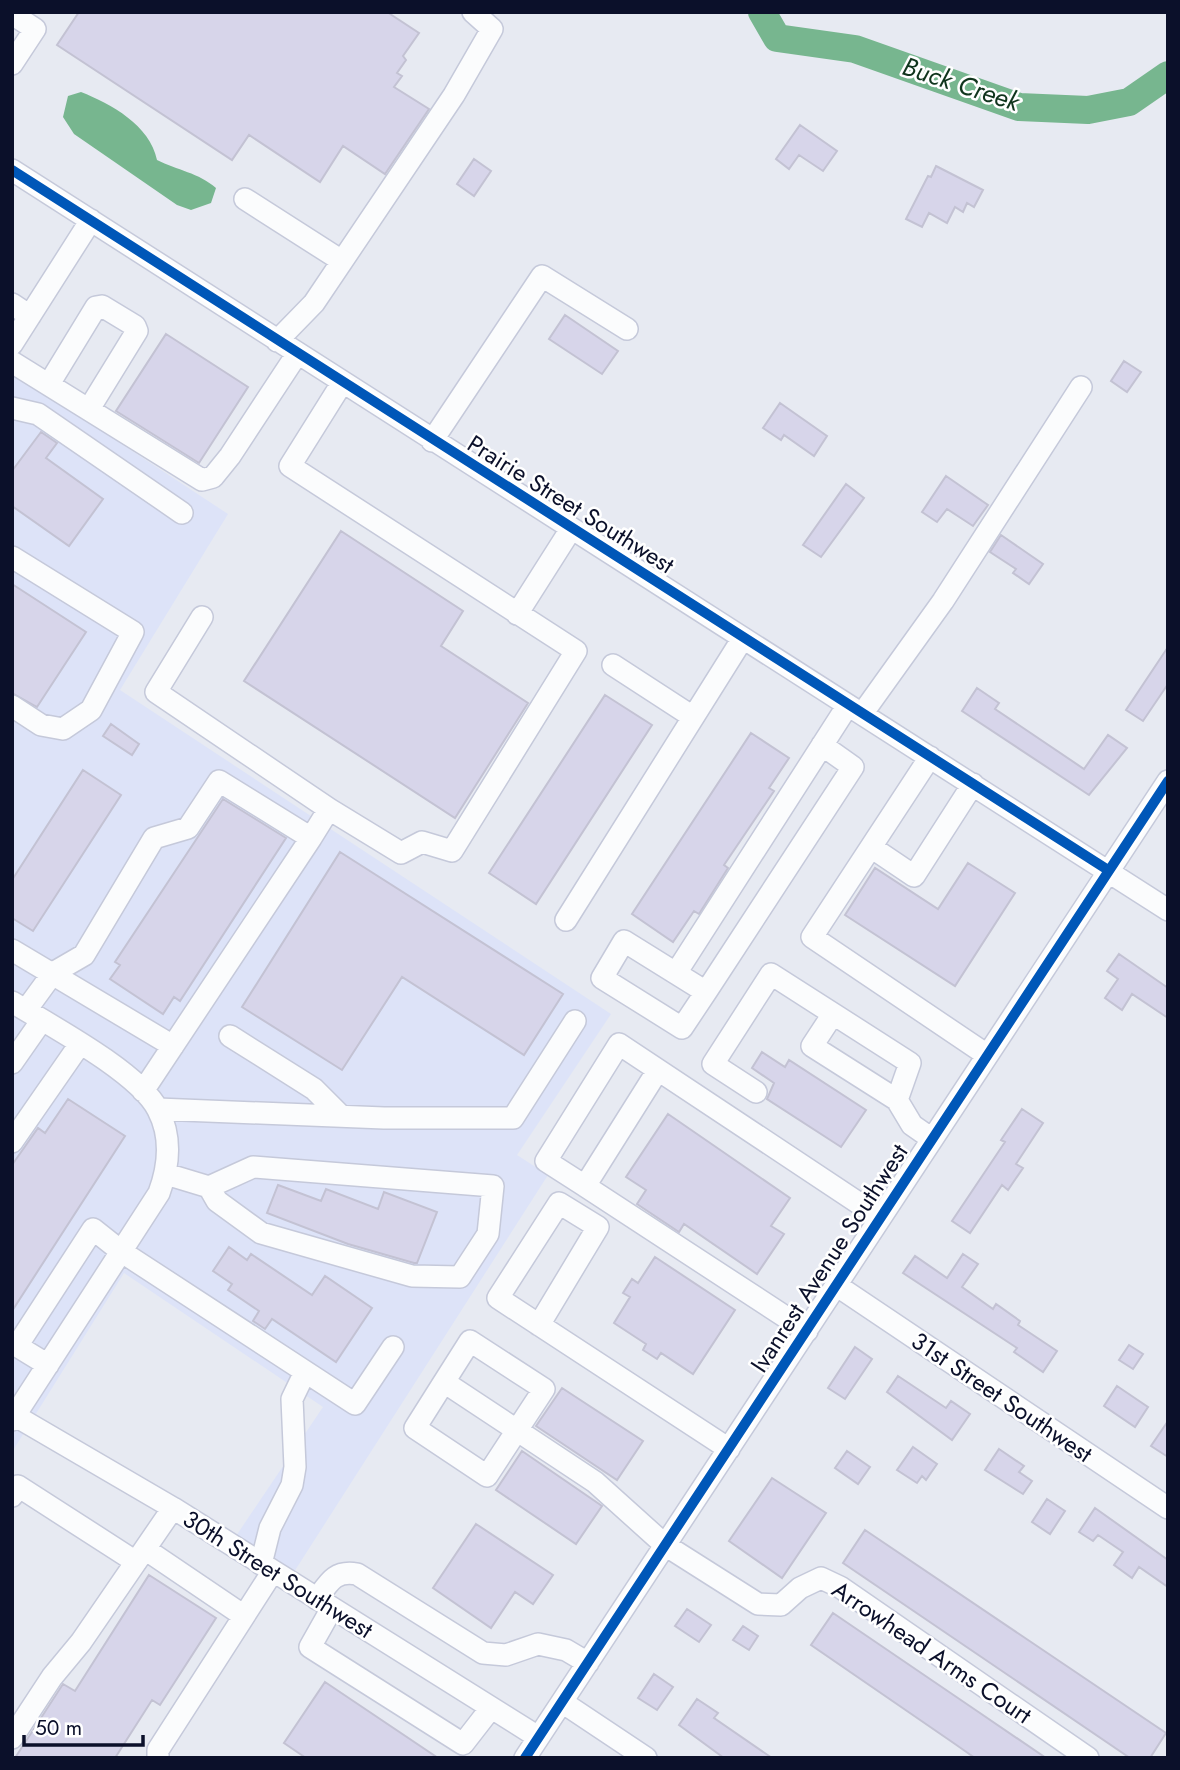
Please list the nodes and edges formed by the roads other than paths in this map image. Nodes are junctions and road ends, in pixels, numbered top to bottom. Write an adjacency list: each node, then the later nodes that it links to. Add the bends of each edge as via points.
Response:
1 (473, 12): 7 (street, via 492,29 454,95)
2 (12, 14): 3 (street, via 35,29)
3 (12, 64)
4 (12, 170): 6 (street, Prairie Street Southwest)
5 (245, 199): 7 (street)
6 (91, 220): 9 (street); 11 (street, Prairie Street Southwest)
7 (342, 261): 11 (street, via 314,303)
8 (12, 304): 9 (street)
9 (30, 316): 12 (street)
10 (627, 328): 20 (street, via 542,276)
11 (277, 341): 13 (street, Prairie Street Southwest)
12 (12, 344)
13 (297, 354): 15 (street, Prairie Street Southwest); 19 (street, via 230,456 213,477 202,480)
14 (12, 362): 16 (street)
15 (342, 383): 20 (street, Prairie Street Southwest); 24 (street, via 290,466)
16 (49, 384): 19 (street); 19 (street, via 96,307 102,306 135,326 137,331)
17 (1081, 387): 29 (street, via 943,601)
18 (12, 408): 21 (street, via 38,414)
19 (89, 409)
20 (432, 440): 22 (street, Prairie Street Southwest)
21 (182, 513)
22 (571, 529): 24 (street); 26 (street, Prairie Street Southwest)
23 (12, 557): 28 (street, via 134,632 91,710 63,729 41,725)
24 (517, 614): 35 (street, via 576,651 452,850 422,842 401,853)
25 (202, 617): 35 (street, via 156,692)
26 (743, 638): 29 (street, Prairie Street Southwest); 30 (street)
27 (613, 665): 30 (street)
28 (12, 706)
29 (855, 709): 31 (street); 32 (street, Prairie Street Southwest)
30 (693, 717): 40 (street)
31 (822, 746): 43 (street); 44 (street, via 853,767)
32 (930, 758): 34 (street, Prairie Street Southwest); 37 (street)
33 (1168, 781): 38 (street, Ivanrest Avenue Southwest)
34 (973, 784): 37 (street, via 914,876); 38 (street, Prairie Street Southwest)
35 (328, 809): 36 (street)
36 (311, 838): 42 (street, via 219,781 188,828 154,838 84,956); 50 (street)
37 (871, 847): 51 (street, via 812,937)
38 (1108, 870): 39 (street, Prairie Street Southwest); 51 (street, Ivanrest Avenue Southwest)
39 (1168, 910)
40 (566, 920)
41 (12, 950): 42 (street)
42 (53, 972): 45 (street); 50 (street)
43 (676, 973): 44 (street); 44 (street, via 624,941 601,978 682,1028)
44 (706, 992)
45 (27, 1011): 49 (street); 52 (street)
46 (832, 1014): 55 (street, via 771,974 713,1064); 56 (street, via 910,1063); 56 (street, via 812,1046)
47 (575, 1021): 58 (street, via 513,1118)
48 (230, 1037): 58 (street, via 314,1089)
49 (80, 1044): 54 (street); 60 (street)
50 (173, 1046): 54 (street)
51 (987, 1055): 59 (street, Ivanrest Avenue Southwest)
52 (12, 1063)
53 (658, 1070): 62 (street); 62 (street, via 619,1044 546,1161); 64 (street)
54 (143, 1091): 57 (street)
55 (756, 1092)
56 (897, 1100): 59 (street, via 912,1125)
57 (158, 1109): 58 (street); 61 (street, via 165,1131)
58 (340, 1115)
59 (932, 1139): 64 (street, Ivanrest Avenue Southwest)
60 (12, 1142)
61 (166, 1174): 63 (street); 65 (street, via 159,1194)
62 (585, 1186): 68 (street)
63 (209, 1187): 63 (street, via 253,1167 493,1186 488,1234 460,1278 412,1276 261,1233 217,1200)
64 (880, 1218): 66 (street, Ivanrest Avenue Southwest)
65 (122, 1252): 69 (street, via 93,1229); 71 (street); 72 (street)
66 (836, 1285): 68 (street, Ivanrest Avenue Southwest); 79 (street, 31st Street Southwest)
67 (539, 1325): 67 (street, via 498,1298 559,1203 598,1227); 76 (street)
68 (807, 1331): 76 (street, Ivanrest Avenue Southwest)
69 (15, 1345): 71 (street)
70 (393, 1347): 72 (street, via 355,1405)
71 (48, 1366): 74 (street)
72 (306, 1372): 82 (street, via 292,1399 292,1485 270,1528)
73 (444, 1382): 75 (street); 75 (street, via 470,1341 544,1389); 75 (street, via 415,1428 487,1476)
74 (13, 1416): 78 (street, 30th Street Southwest)
75 (517, 1430): 80 (street, via 595,1482)
76 (729, 1449): 80 (street, Ivanrest Avenue Southwest)
77 (12, 1496): 81 (street, via 18,1486)
78 (173, 1508): 81 (street); 82 (street, 30th Street Southwest)
79 (1168, 1508)
80 (665, 1545): 85 (street, Ivanrest Avenue Southwest); 93 (street, Arrowhead Arms Court, via 758,1604 780,1605 800,1587 821,1578 840,1587)
81 (140, 1555): 84 (street); 89 (street)
82 (267, 1567): 83 (street, 30th Street Southwest); 84 (street)
83 (325, 1604): 85 (street, via 332,1578 343,1572 356,1574 483,1653 506,1656 538,1644 566,1650); 87 (street, 30th Street Southwest); 87 (street, via 310,1647 463,1744)
84 (244, 1616): 90 (street, via 158,1749)
85 (587, 1663): 86 (street, Ivanrest Avenue Southwest)
86 (562, 1702): 88 (street, Ivanrest Avenue Southwest); 92 (street)
87 (491, 1708): 88 (street, 30th Street Southwest)
88 (538, 1737): 91 (street, Ivanrest Avenue Southwest)
89 (12, 1738)
90 (158, 1758)
91 (525, 1758)
92 (646, 1758)
93 (1088, 1758)

